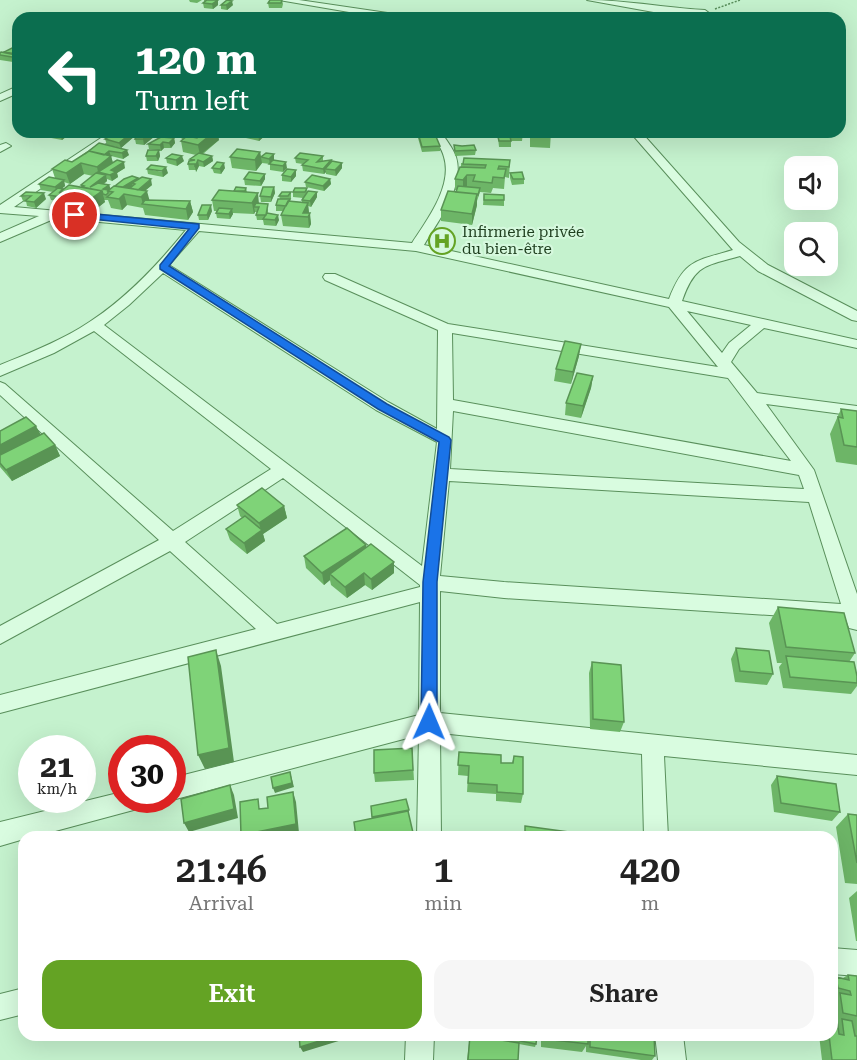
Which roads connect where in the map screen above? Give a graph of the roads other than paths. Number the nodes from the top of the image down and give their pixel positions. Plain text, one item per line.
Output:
1 (283, 0) edge
2 (346, 0) edge
3 (591, 0) edge
4 (322, 6) junction
5 (362, 12) edge
6 (678, 12) edge
7 (108, 138) edge
8 (439, 138) edge
9 (640, 138) edge
10 (1, 209) edge
11 (56, 214) junction
12 (196, 226) junction
13 (0, 238) edge
14 (416, 247) junction
15 (742, 252) junction
16 (163, 267) junction
17 (330, 277) dead end
18 (674, 304) junction
19 (857, 316) edge
20 (764, 322) junction
21 (95, 325) junction
22 (445, 328) junction
23 (857, 344) edge
24 (728, 369) junction
25 (0, 371) edge
26 (0, 387) edge
27 (752, 397) junction
28 (445, 404) junction
29 (857, 411) edge
30 (445, 440) junction
31 (284, 469) junction
32 (806, 470) junction
33 (441, 474) junction
34 (816, 496) junction
35 (172, 542) junction
36 (430, 587) junction
37 (855, 618) edge
38 (21, 626) junction
39 (0, 630) edge
40 (273, 632) junction
41 (0, 636) edge
42 (0, 704) edge
43 (429, 722) junction
44 (653, 745) junction
45 (857, 765) edge
46 (186, 785) edge
47 (108, 806) edge
48 (429, 831) edge
49 (656, 831) edge
50 (0, 834) edge
51 (838, 961) edge
52 (857, 963) edge
53 (18, 1003) edge
54 (0, 1008) edge
55 (420, 1041) edge
56 (670, 1041) edge
57 (419, 1060) edge
58 (672, 1060) edge

1 - 4 street
2 - 4 street
3 - 6 street
4 - 5 street
7 - 10 street
8 - 14 street
9 - 15 street
10 - 11 street
11 - 12 street
11 - 13 street
12 - 14 street
12 - 16 street
14 - 18 street
15 - 18 street
15 - 19 street
16 - 21 street
16 - 30 street
17 - 22 street
18 - 20 street
18 - 24 street
20 - 23 street
20 - 24 street
21 - 25 street
21 - 31 street
22 - 24 street
22 - 28 street
24 - 27 street
26 - 35 street
27 - 29 street
27 - 32 street
28 - 30 street
28 - 32 street
30 - 33 street
31 - 35 street
31 - 36 street
32 - 34 street
33 - 34 street
33 - 36 street
34 - 37 street
35 - 38 street
35 - 40 street
36 - 37 street
36 - 40 street
36 - 43 street
38 - 39 street
38 - 41 street
40 - 42 street
43 - 44 street
43 - 46 street
43 - 48 street
44 - 45 street
44 - 49 street
47 - 50 street
51 - 52 street
53 - 54 street
55 - 57 street
56 - 58 street

